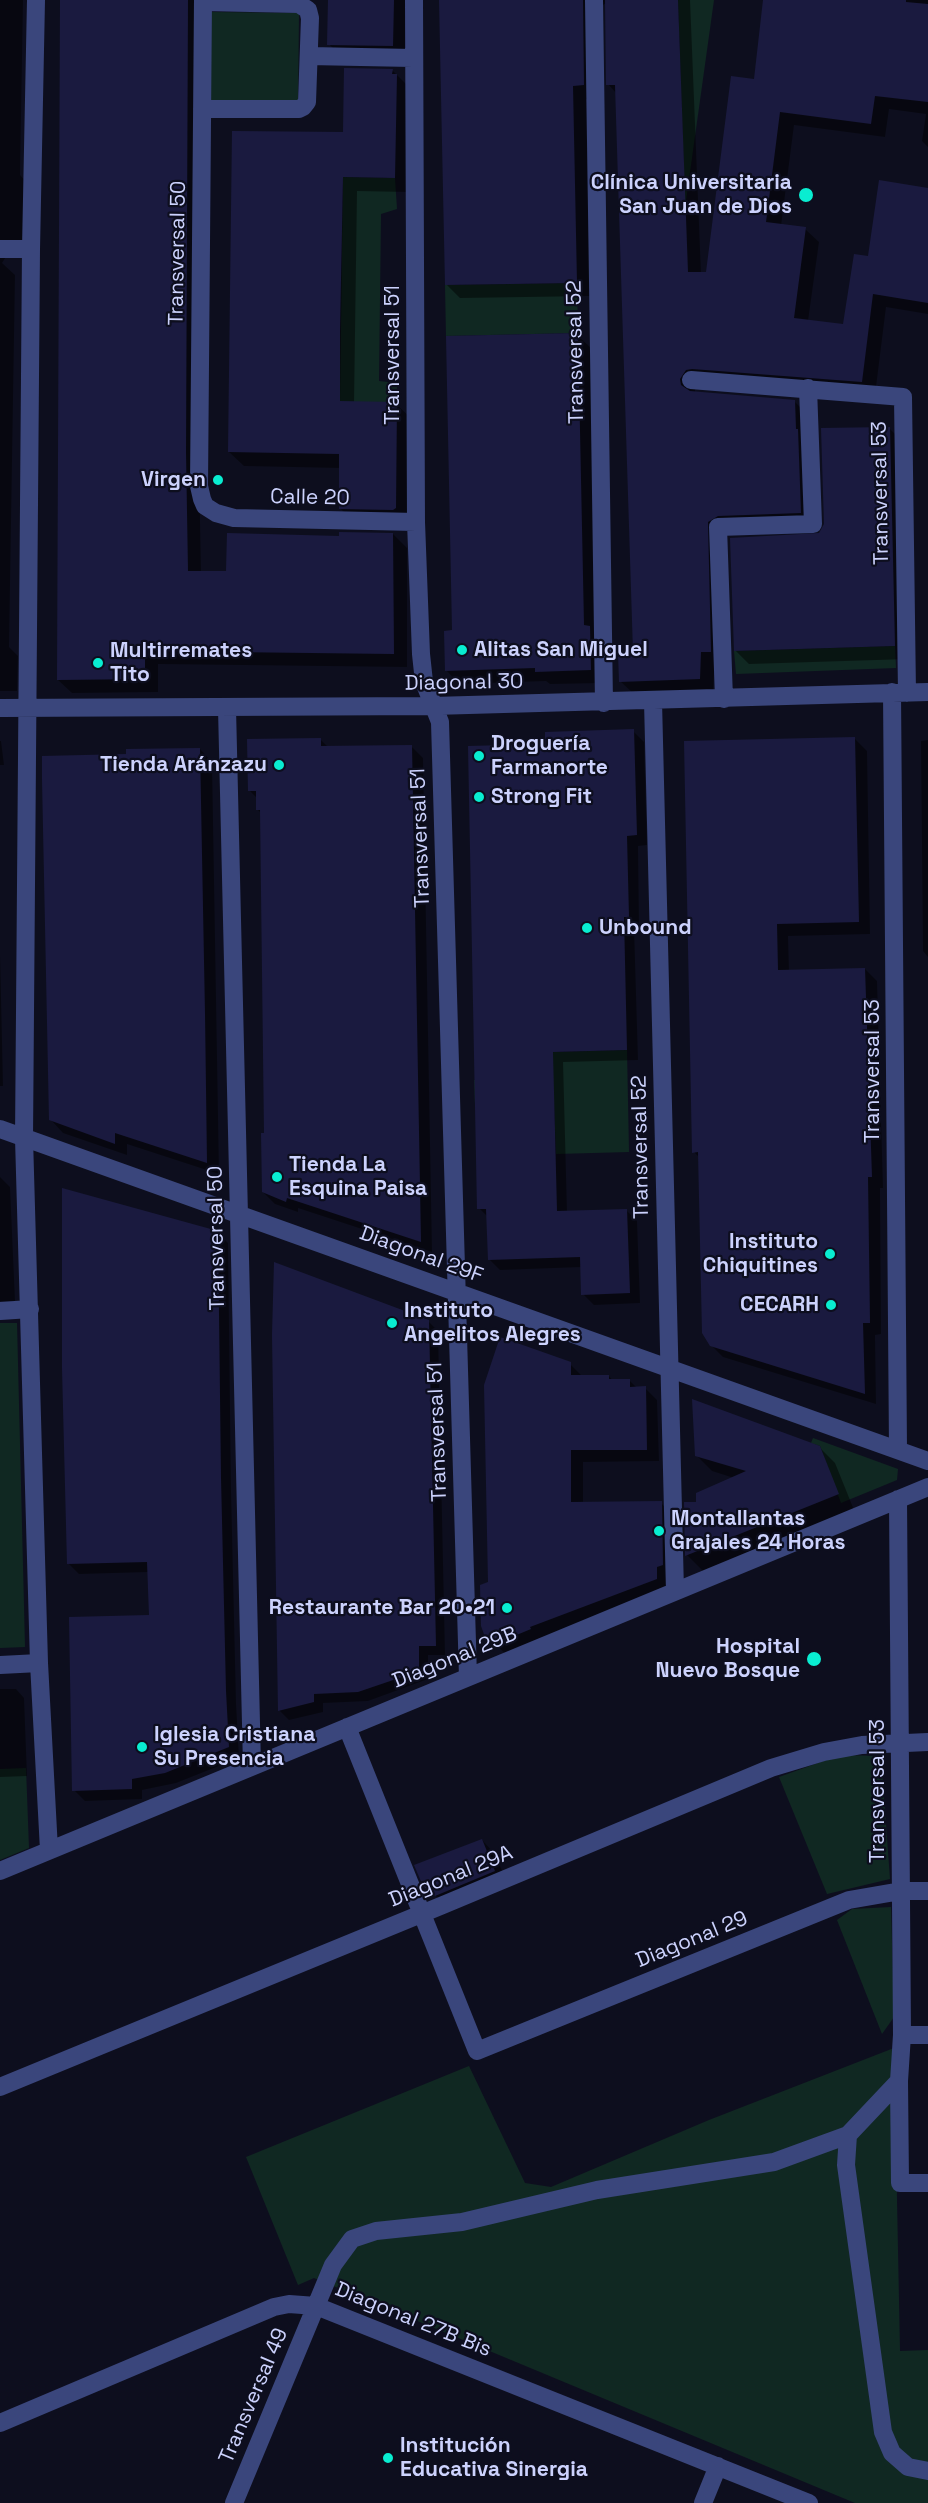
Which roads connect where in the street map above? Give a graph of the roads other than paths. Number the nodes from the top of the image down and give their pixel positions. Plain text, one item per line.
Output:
1 (36, 0) edge
2 (414, 0) edge
3 (594, 0) edge
4 (203, 1) edge
5 (309, 56) junction
6 (413, 58) junction
7 (202, 109) junction
8 (0, 249) edge
9 (31, 249) junction
10 (691, 380) dead end
11 (808, 388) junction
12 (205, 506) joint
13 (416, 522) junction
14 (900, 692) junction
15 (928, 692) edge
16 (724, 699) junction
17 (653, 701) junction
18 (604, 703) junction
19 (433, 706) junction
20 (26, 707) junction
21 (0, 708) edge
22 (227, 708) junction
23 (0, 1129) edge
24 (24, 1138) junction
25 (238, 1214) junction
26 (455, 1291) junction
27 (30, 1310) junction
28 (0, 1311) edge
29 (668, 1367) junction
30 (898, 1449) junction
31 (928, 1461) edge
32 (928, 1487) edge
33 (898, 1499) junction
34 (675, 1592) junction
35 (39, 1663) junction
36 (0, 1665) edge
37 (468, 1677) junction
38 (347, 1727) junction
39 (900, 1742) junction
40 (928, 1742) edge
41 (252, 1766) junction
42 (49, 1850) junction
43 (0, 1870) edge
44 (901, 1891) junction
45 (928, 1891) edge
46 (422, 1912) junction
47 (902, 2035) junction
48 (928, 2035) edge
49 (899, 2081) junction
50 (0, 2086) edge
51 (848, 2136) junction
52 (928, 2183) edge
53 (316, 2306) junction
54 (0, 2423) edge
55 (718, 2466) junction
56 (928, 2471) edge
57 (234, 2503) edge
58 (703, 2503) edge
59 (809, 2503) edge

1 - 9 street
2 - 6 street, Transversal 51
3 - 18 street, Transversal 52
4 - 5 street
4 - 7 street, Transversal 50
5 - 6 street
5 - 7 street
6 - 13 street, Transversal 51
7 - 12 street, Transversal 50
8 - 9 street
9 - 20 street
10 - 11 street, Transversal 53
11 - 14 street, Transversal 53
11 - 16 street
12 - 13 street, Calle 20
13 - 19 street, Transversal 51
14 - 15 street, Diagonal 30
14 - 16 street, Diagonal 30
14 - 30 street, Transversal 53
16 - 17 street, Diagonal 30
17 - 18 street, Diagonal 30
17 - 29 street, Transversal 52
18 - 19 street, Diagonal 30
19 - 22 street, Diagonal 30
19 - 26 street, Transversal 51
20 - 21 street, Diagonal 30
20 - 22 street, Diagonal 30
20 - 24 street
22 - 25 street, Transversal 50
23 - 24 street, Diagonal 29F
24 - 25 street, Diagonal 29F
24 - 27 street
25 - 26 street, Diagonal 29F
25 - 41 street, Transversal 50
26 - 29 street, Diagonal 29F
26 - 37 street, Transversal 51
27 - 28 street
27 - 35 street
29 - 30 street, Diagonal 29F
29 - 34 street, Transversal 52
30 - 31 street, Diagonal 29F
32 - 33 street, Diagonal 29B
33 - 34 street, Diagonal 29B
33 - 39 street, Transversal 53
34 - 37 street, Diagonal 29B
35 - 36 street
35 - 42 street
37 - 38 street, Diagonal 29B
38 - 41 street, Diagonal 29B
38 - 46 street
39 - 40 street, Diagonal 29A
39 - 44 street, Transversal 53
39 - 46 street, Diagonal 29A
41 - 42 street, Diagonal 29B
42 - 43 street, Diagonal 29B
44 - 45 street, Diagonal 29
44 - 46 street, Diagonal 29
44 - 47 street, Transversal 53
46 - 50 street, Diagonal 29A
47 - 48 street
47 - 49 street, Transversal 53
49 - 51 street
49 - 52 street, Transversal 53
51 - 53 street, Transversal 49
51 - 56 street
53 - 54 street, Diagonal 27B Bis
53 - 55 street, Diagonal 27B Bis
53 - 57 street, Transversal 49
55 - 58 street
55 - 59 street, Diagonal 27B Bis

